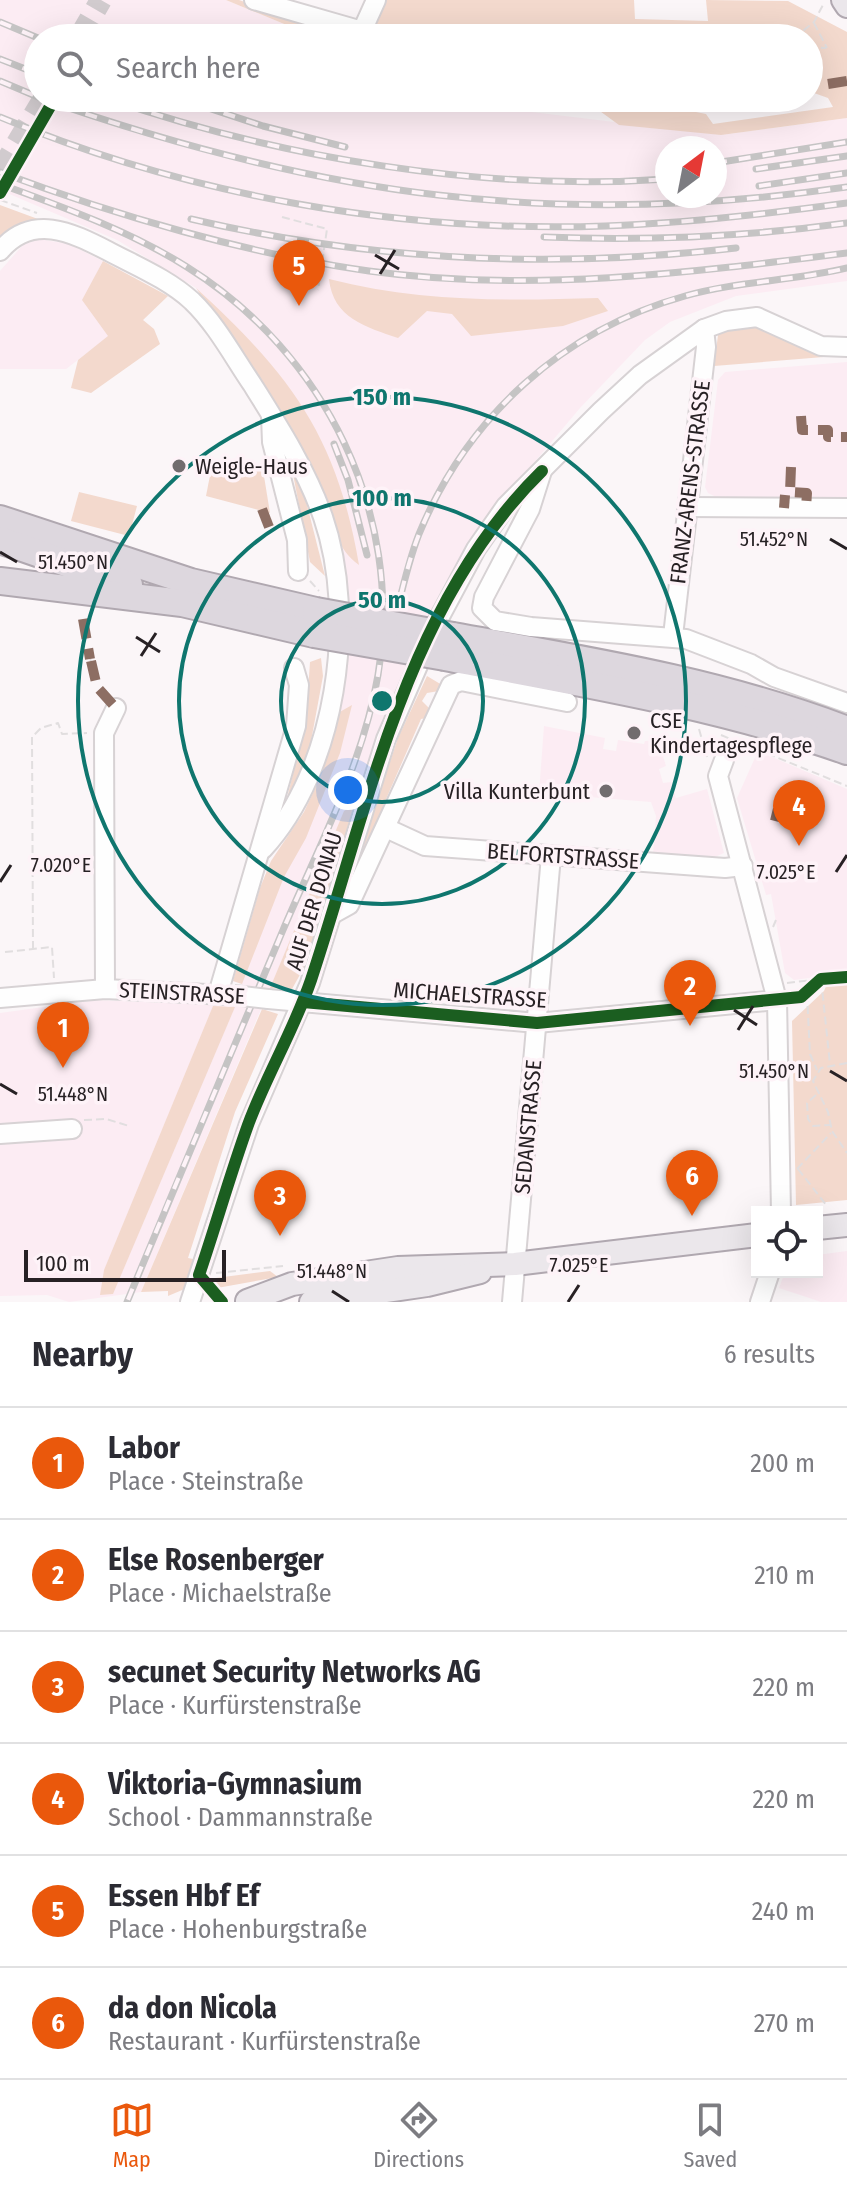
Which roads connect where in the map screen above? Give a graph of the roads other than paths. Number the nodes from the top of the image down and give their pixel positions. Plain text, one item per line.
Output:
1 (254, 0) edge
2 (376, 0) edge
3 (843, 0) edge
4 (847, 6) edge
5 (338, 24) edge
6 (365, 24) edge
7 (0, 251) edge
8 (704, 329) junction
9 (847, 347) edge
10 (271, 413) junction
11 (542, 471) junction
12 (0, 504) edge
13 (687, 507) junction
14 (847, 508) edge
15 (0, 519) edge
16 (0, 540) edge
17 (53, 543) junction
18 (304, 576) road end
19 (0, 581) edge
20 (182, 603) junction
21 (317, 612) junction
22 (673, 636) junction
23 (449, 647) junction
24 (294, 668) dead end
25 (567, 702) dead end
26 (847, 703) edge
27 (116, 708) dead end
28 (756, 723) junction
29 (839, 725) edge
30 (847, 751) edge
31 (721, 768) road end
32 (847, 769) edge
33 (386, 828) junction
34 (263, 849) junction
35 (551, 856) junction
36 (743, 866) junction
37 (331, 915) junction
38 (105, 989) junction
39 (776, 992) junction
40 (226, 995) junction
41 (0, 998) edge
42 (268, 999) joint
43 (303, 1002) junction
44 (537, 1023) junction
45 (72, 1129) road end
46 (0, 1134) edge
47 (782, 1206) edge
48 (847, 1225) edge
49 (823, 1227) edge
50 (751, 1236) edge
51 (515, 1264) junction
52 (768, 1278) edge
53 (190, 1302) edge
54 (247, 1302) edge
55 (311, 1302) edge
56 (320, 1302) edge
57 (512, 1302) edge
58 (760, 1302) edge

1 - 5 street
2 - 6 street
3 - 4 main road
7 - 10 street
8 - 9 street, AUF DER DONAU
8 - 11 street, AUF DER DONAU
8 - 13 street, FRANZ-ARENS-STRASSE
10 - 18 street
10 - 34 street
11 - 22 street, AUF DER DONAU
11 - 37 street, AUF DER DONAU
12 - 17 highway
13 - 14 street
13 - 22 street, FRANZ-ARENS-STRASSE
15 - 17 highway
16 - 17 highway
17 - 20 highway
17 - 21 highway
19 - 20 highway
20 - 21 highway
21 - 23 highway, bridge
22 - 26 street
23 - 28 highway
23 - 29 highway
24 - 34 street
25 - 33 street, AUF DER DONAU
27 - 38 street
28 - 30 highway
28 - 32 highway
31 - 36 street
33 - 35 street, BELFORTSTRASSE
33 - 37 street, AUF DER DONAU
34 - 40 street
35 - 36 street, BELFORTSTRASSE
35 - 44 street, SEDANSTRASSE
36 - 39 street
37 - 43 street, AUF DER DONAU
38 - 40 street, STEINSTRASSE
38 - 41 street, STEINSTRASSE
39 - 44 street, MICHAELSTRASSE
39 - 47 street
40 - 42 street, STEINSTRASSE, bridge
42 - 43 street, MICHAELSTRASSE
43 - 44 street, MICHAELSTRASSE
43 - 53 street, AUF DER DONAU
44 - 51 street, SEDANSTRASSE
45 - 46 street
48 - 49 main road
50 - 51 main road
51 - 54 main road
51 - 56 main road
51 - 57 street, SEDANSTRASSE
52 - 58 street
55 - 56 main road

